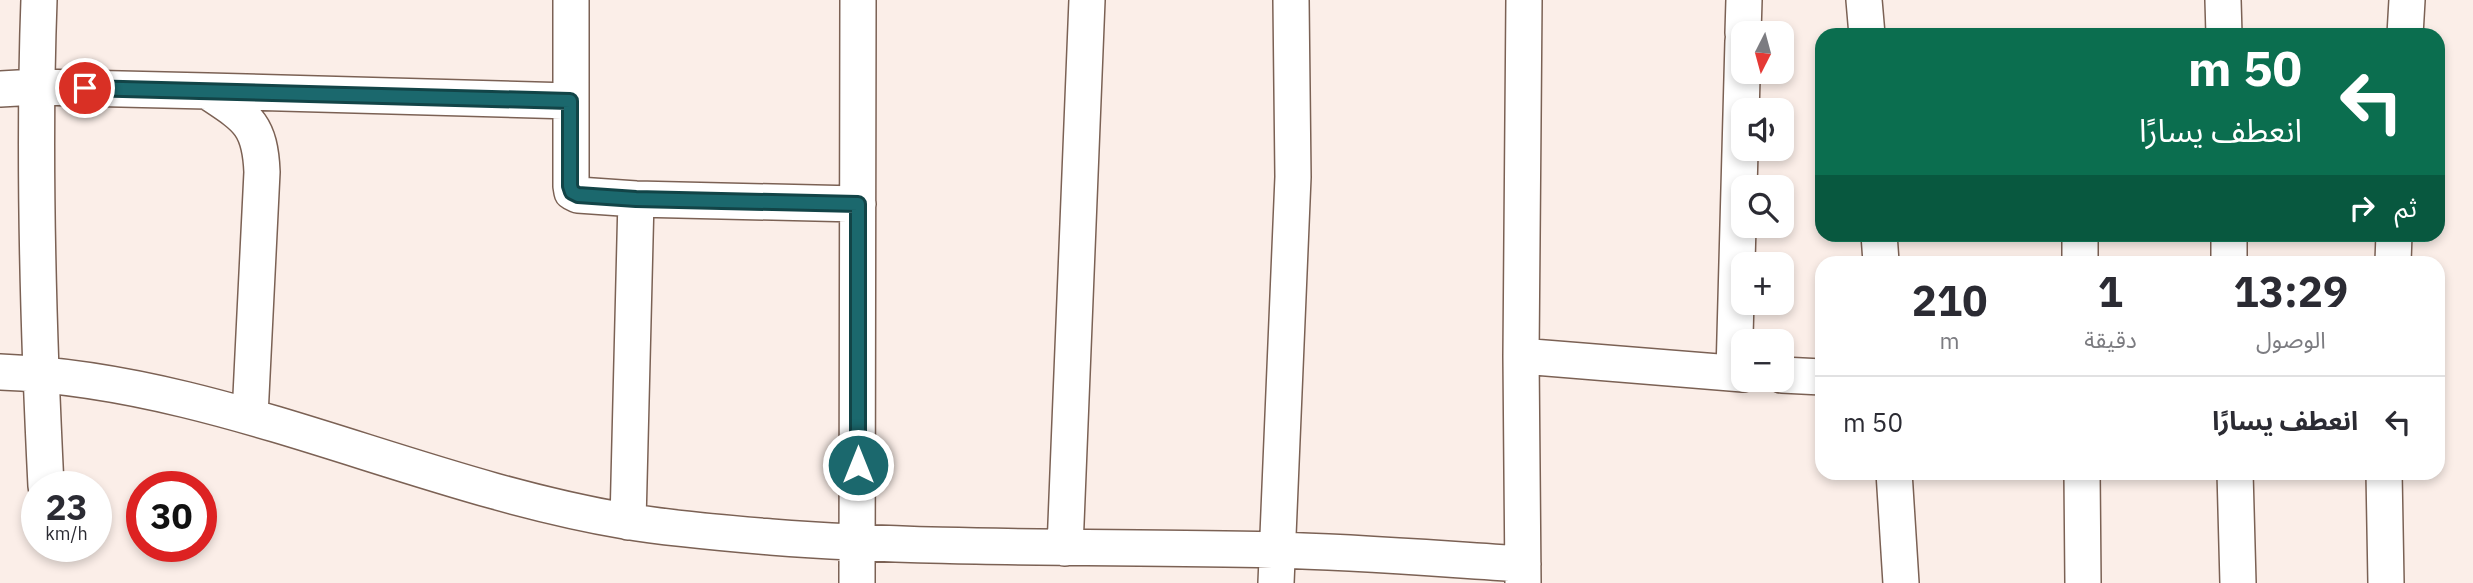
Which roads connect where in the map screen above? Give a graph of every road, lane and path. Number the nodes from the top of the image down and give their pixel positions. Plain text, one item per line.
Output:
1 (39, 0) edge
2 (571, 0) edge
3 (858, 0) edge
4 (1087, 0) edge
5 (1291, 0) edge
6 (1524, 0) edge
7 (1744, 0) edge
8 (1864, 0) edge
9 (2223, 0) edge
10 (2407, 0) edge
11 (1743, 21) edge
12 (1866, 28) edge
13 (2224, 28) edge
14 (2405, 28) edge
15 (1742, 84) edge
16 (36, 87) junction
17 (0, 89) edge
18 (207, 91) junction
19 (570, 101) junction
20 (636, 199) junction
21 (858, 204) junction
22 (1740, 329) edge
23 (1521, 356) junction
24 (0, 372) edge
25 (40, 373) junction
26 (1731, 373) edge
27 (1794, 376) edge
28 (1815, 377) edge
29 (250, 416) junction
30 (45, 471) edge
31 (1895, 480) edge
32 (2082, 480) edge
33 (2235, 480) edge
34 (2384, 480) edge
35 (628, 522) junction
36 (858, 544) junction
37 (1065, 548) junction
38 (1277, 566) edge
39 (1523, 573) edge
40 (857, 583) edge
41 (1901, 583) edge
42 (2083, 583) edge
43 (2238, 583) edge
44 (2386, 583) edge

1 - 16 street
2 - 19 street
3 - 21 street
4 - 37 street
5 - 38 street
6 - 23 street
7 - 11 street
8 - 12 street
9 - 13 street
10 - 14 street
15 - 22 street
16 - 17 street
16 - 18 street
16 - 25 street
18 - 19 street
18 - 29 street
19 - 20 street
20 - 21 street
20 - 35 street
21 - 36 street
23 - 26 street
23 - 39 street
24 - 25 street
25 - 29 street
25 - 30 street
27 - 28 street
29 - 35 street
31 - 41 street
32 - 42 street
33 - 43 street
34 - 44 street
35 - 36 street
36 - 37 street
36 - 40 street
37 - 38 street
38 - 39 street

